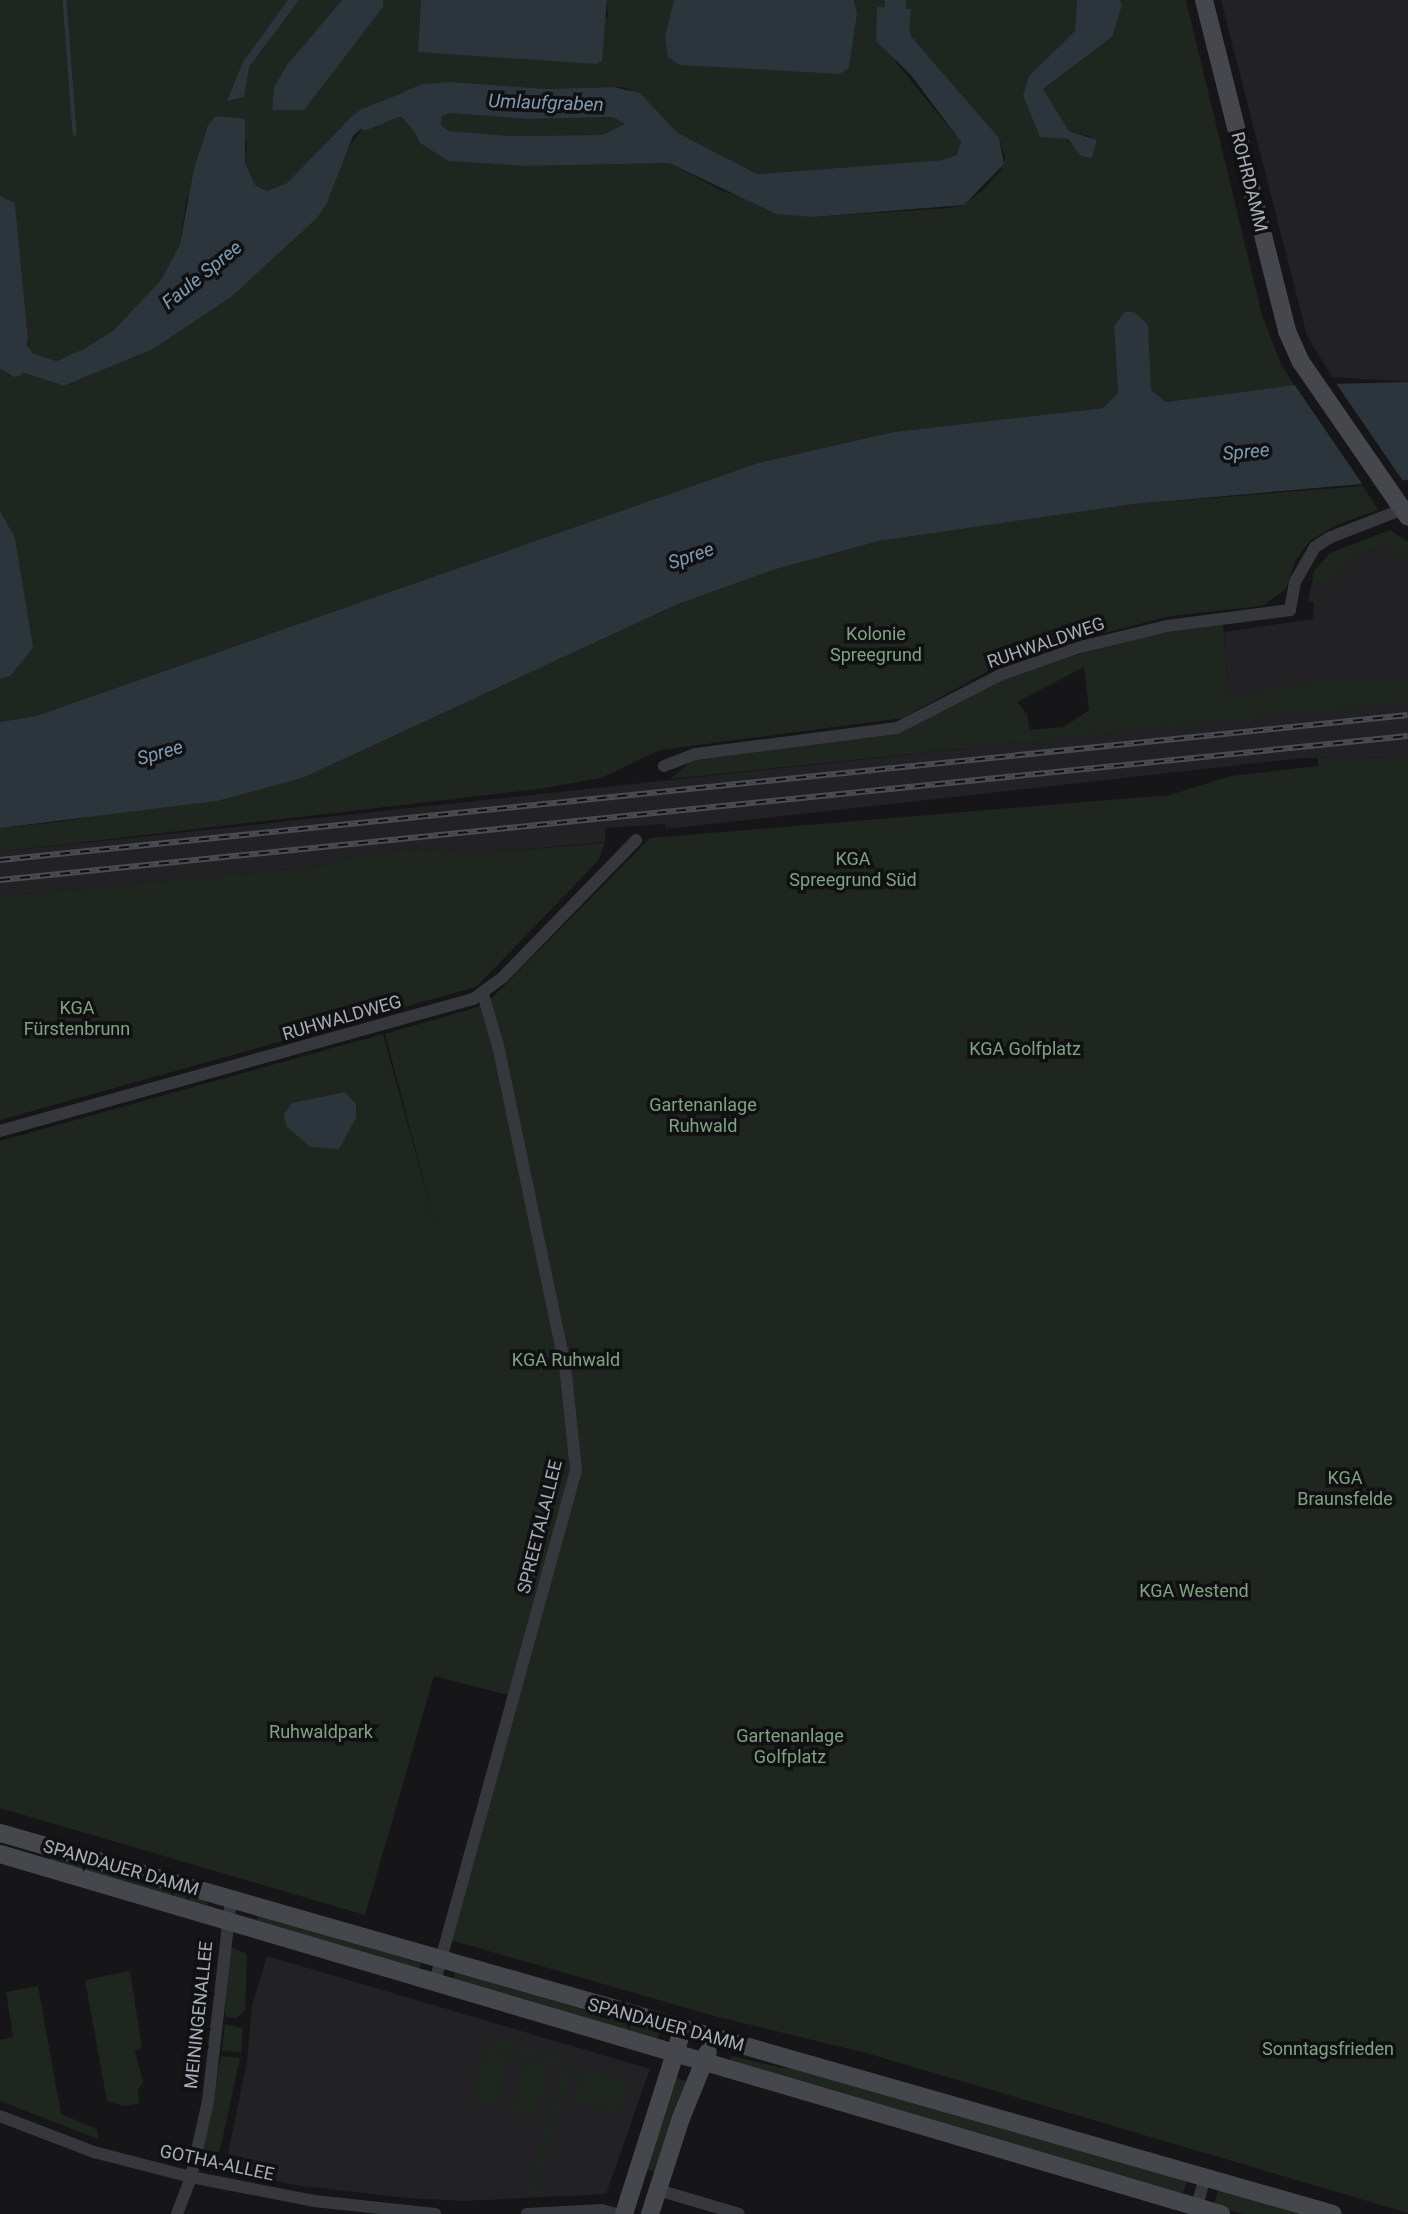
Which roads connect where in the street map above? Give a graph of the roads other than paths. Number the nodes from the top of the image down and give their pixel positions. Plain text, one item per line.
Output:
1 (1204, 0) edge
2 (1401, 510) edge
3 (664, 766) dead end
4 (636, 839) dead end
5 (483, 994) junction
6 (0, 1131) edge
7 (0, 1833) edge
8 (0, 1854) edge
9 (231, 1900) junction
10 (226, 1920) junction
11 (441, 1961) junction
12 (435, 1981) junction
13 (681, 2031) junction
14 (712, 2039) junction
15 (676, 2052) junction
16 (705, 2061) junction
17 (0, 2116) edge
18 (1205, 2176) junction
19 (191, 2178) junction
20 (635, 2183) junction
21 (658, 2190) junction
22 (1196, 2210) edge
23 (379, 2211) edge
24 (177, 2214) edge
25 (435, 2214) edge
26 (527, 2214) edge
27 (615, 2214) edge
28 (624, 2214) edge
29 (650, 2214) edge
30 (739, 2214) edge
31 (1221, 2214) edge
32 (1334, 2214) edge

1 - 2 main road, ROHRDAMM
2 - 3 street, RUHWALDWEG
4 - 5 street, RUHWALDWEG
5 - 6 street, RUHWALDWEG
5 - 11 street, SPREETALALLEE
7 - 9 main road, SPANDAUER DAMM
8 - 10 main road, SPANDAUER DAMM
9 - 10 street, MEININGENALLEE
9 - 11 main road, SPANDAUER DAMM
10 - 12 main road, SPANDAUER DAMM
10 - 19 street, MEININGENALLEE
11 - 12 street, SPREETALALLEE
11 - 13 main road, SPANDAUER DAMM
12 - 15 main road, SPANDAUER DAMM
13 - 14 main road, SPANDAUER DAMM
13 - 15 main road
14 - 16 main road
14 - 18 main road, SPANDAUER DAMM
15 - 16 main road, SPANDAUER DAMM
15 - 20 main road
16 - 21 main road
16 - 22 main road, SPANDAUER DAMM
17 - 19 street, GOTHA-ALLEE
18 - 22 street
18 - 32 main road, SPANDAUER DAMM
19 - 23 street, GOTHA-ALLEE
19 - 24 street, MEININGENALLEE
20 - 21 main road
20 - 28 main road
21 - 29 main road
21 - 30 street
22 - 31 main road, SPANDAUER DAMM
23 - 25 street, GOTHA-ALLEE
26 - 27 street

